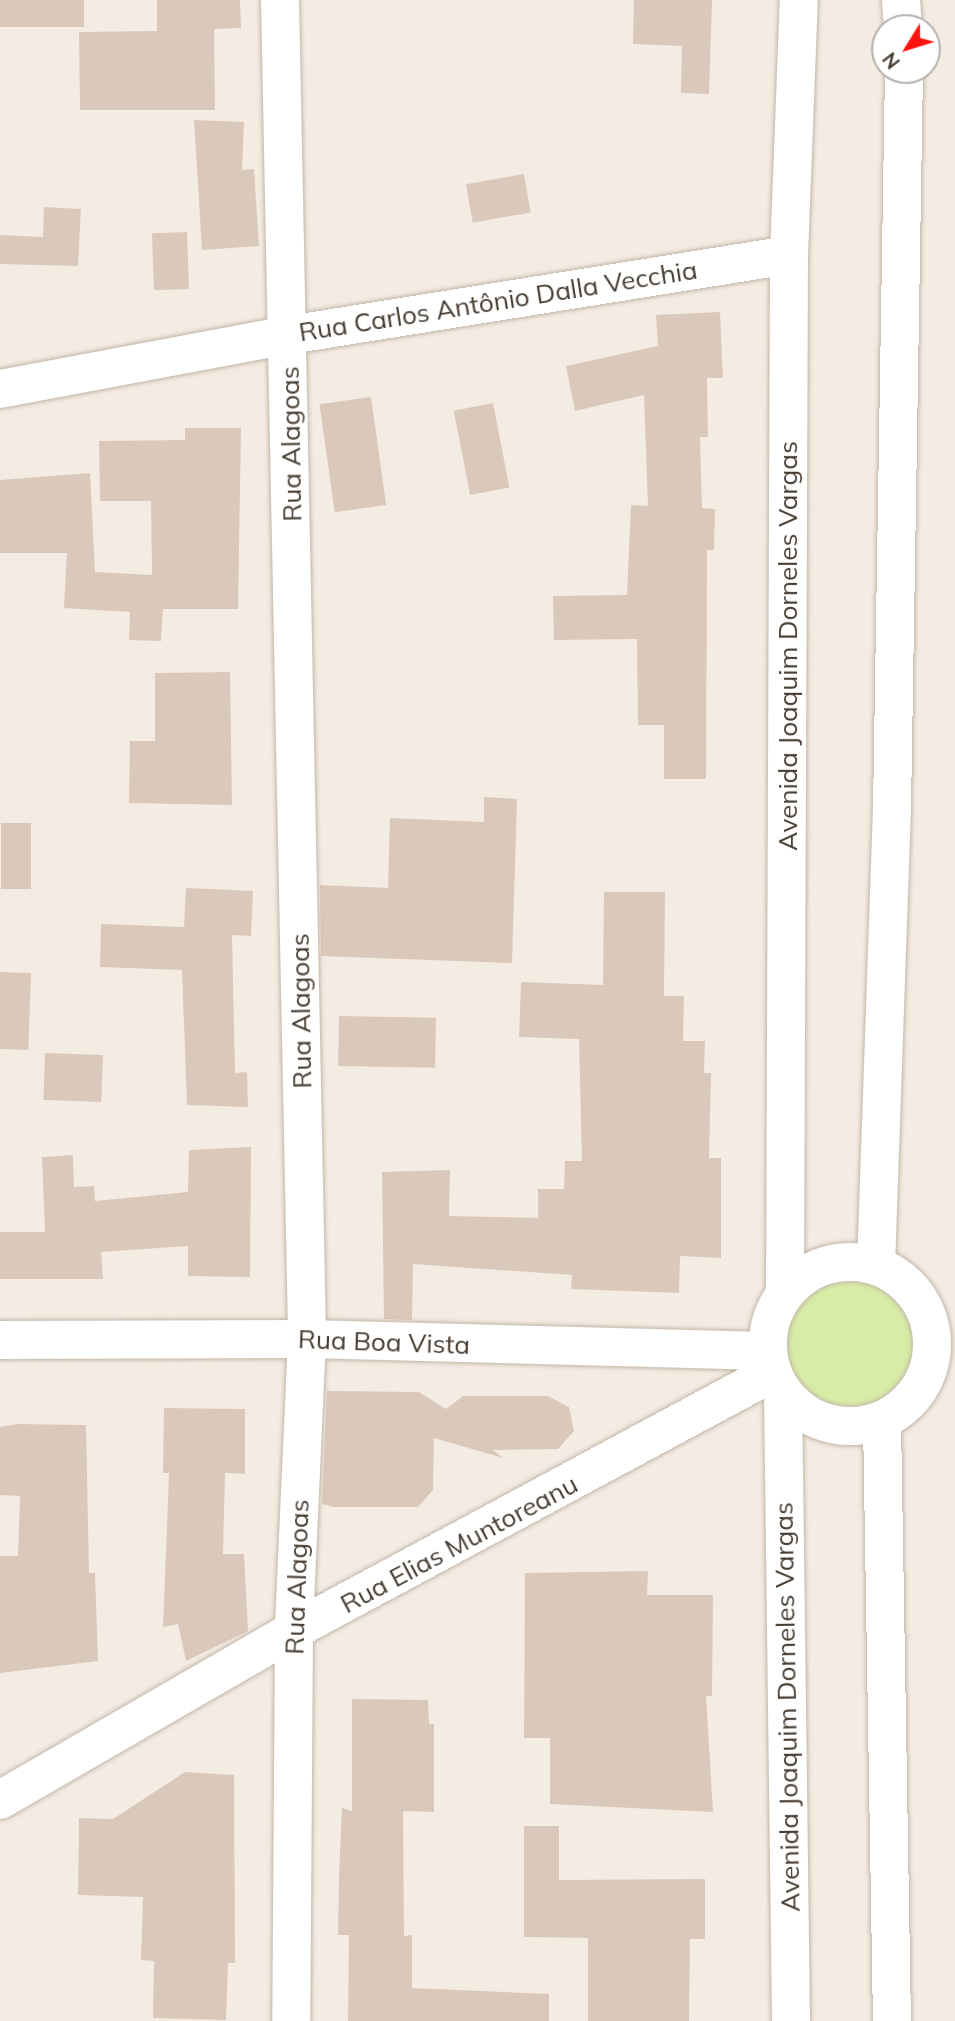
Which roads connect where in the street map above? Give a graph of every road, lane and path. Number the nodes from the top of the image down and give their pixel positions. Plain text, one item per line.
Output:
1 (280, 0) edge
2 (799, 0) edge
3 (904, 84) edge
4 (789, 255) junction
5 (289, 334) junction
6 (0, 389) edge
7 (876, 1266) junction
8 (785, 1293) junction
9 (307, 1339) junction
10 (0, 1340) edge
11 (943, 1355) edge
12 (774, 1372) junction
13 (882, 1420) junction
14 (294, 1630) junction
15 (0, 1800) edge
16 (291, 2021) edge
17 (791, 2021) edge
18 (892, 2021) edge

1 - 5 street, Rua Alagoas
2 - 4 street, Avenida Joaquim Dorneles Vargas
3 - 7 street
4 - 5 street, Rua Carlos Antônio Dalla Vecchia
4 - 8 street, Avenida Joaquim Dorneles Vargas
5 - 6 street, Rua Carlos Antônio Dalla Vecchia
5 - 9 street, Rua Alagoas
7 - 8 street
7 - 11 street
8 - 12 street
9 - 10 street, Rua Boa Vista
9 - 12 street, Rua Boa Vista
9 - 14 street, Rua Alagoas
11 - 13 street
12 - 13 street
12 - 14 street, Rua Elias Muntoreanu
12 - 17 street, Avenida Joaquim Dorneles Vargas
13 - 18 street
14 - 15 street, Rua Elias Muntoreanu
14 - 16 street, Rua Alagoas

